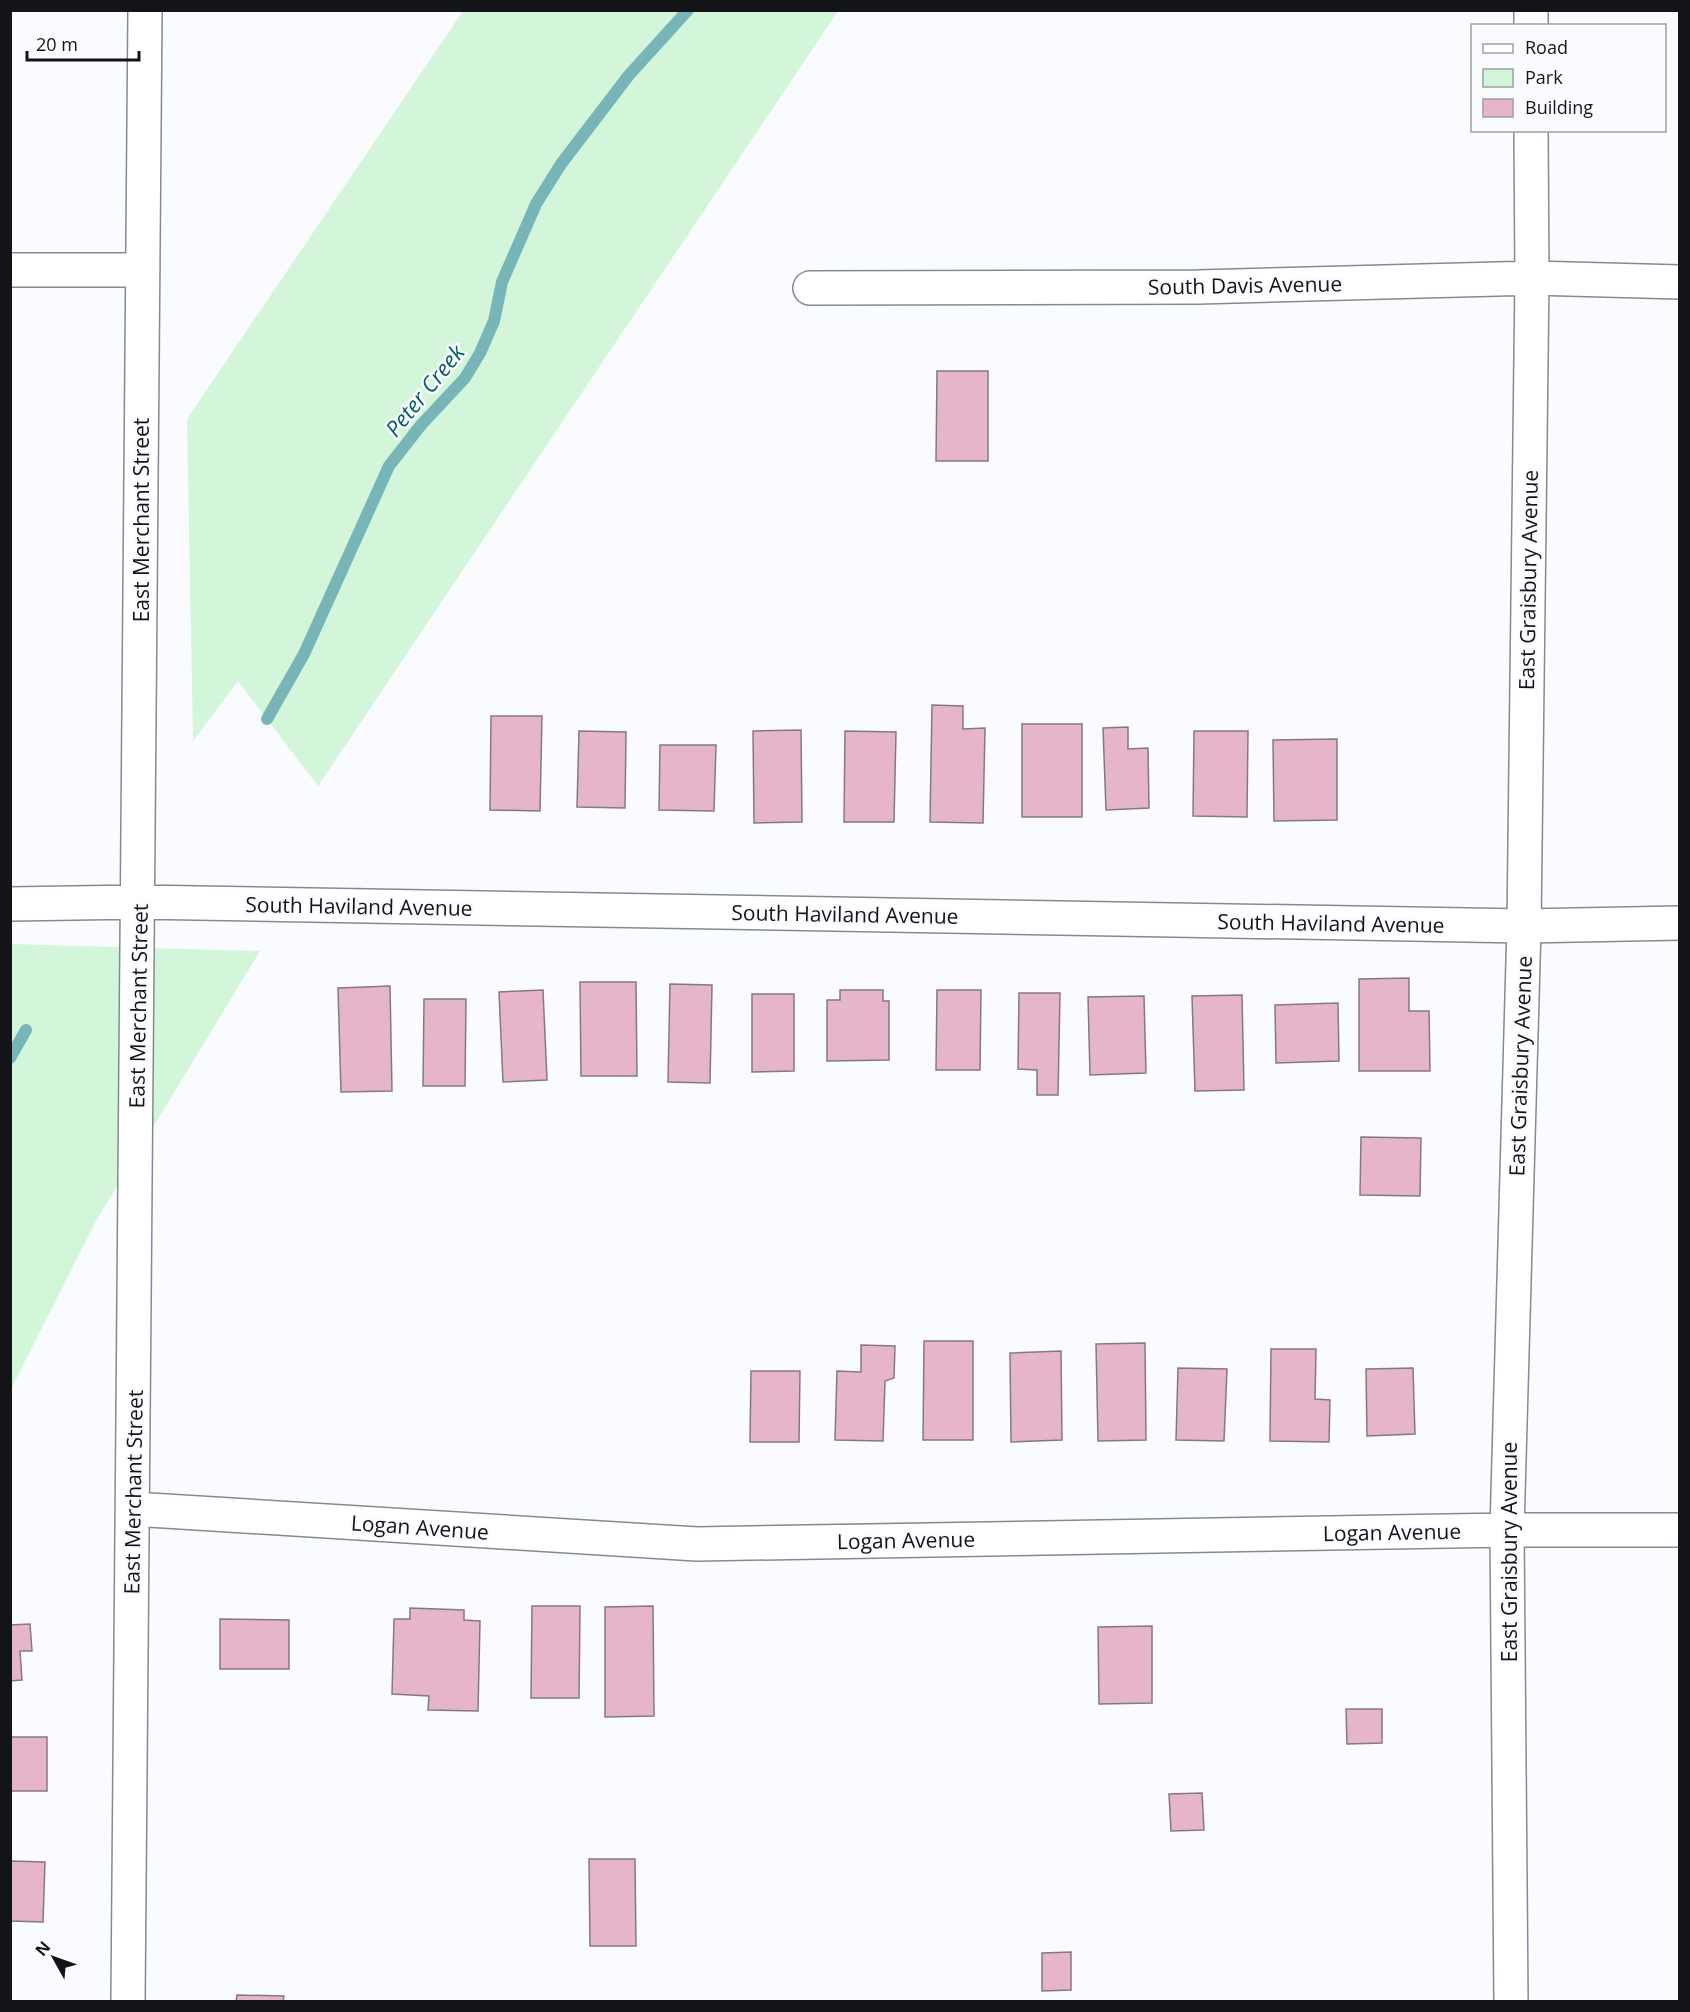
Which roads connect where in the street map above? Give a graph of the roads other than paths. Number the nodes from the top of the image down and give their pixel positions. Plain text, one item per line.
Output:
1 (145, 10) edge
2 (1532, 132) edge
3 (10, 270) edge
4 (143, 270) junction
5 (1532, 278) junction
6 (1680, 282) edge
7 (810, 288) dead end
8 (138, 902) junction
9 (10, 904) edge
10 (1680, 923) edge
11 (1524, 926) junction
12 (133, 1509) junction
13 (1507, 1530) junction
14 (1680, 1530) edge
15 (128, 2001) edge
16 (1511, 2001) edge

1 - 4 street, East Merchant Street
2 - 5 street, East Graisbury Avenue
3 - 4 street
4 - 8 street, East Merchant Street
5 - 6 street, South Davis Avenue
5 - 7 street, South Davis Avenue
5 - 11 street, East Graisbury Avenue
8 - 9 street, South Haviland Avenue
8 - 11 street, South Haviland Avenue
8 - 12 street, East Merchant Street
10 - 11 street, South Haviland Avenue
11 - 13 street, East Graisbury Avenue
12 - 13 street, Logan Avenue
12 - 15 street, East Merchant Street
13 - 14 street, Logan Avenue
13 - 16 street, East Graisbury Avenue

